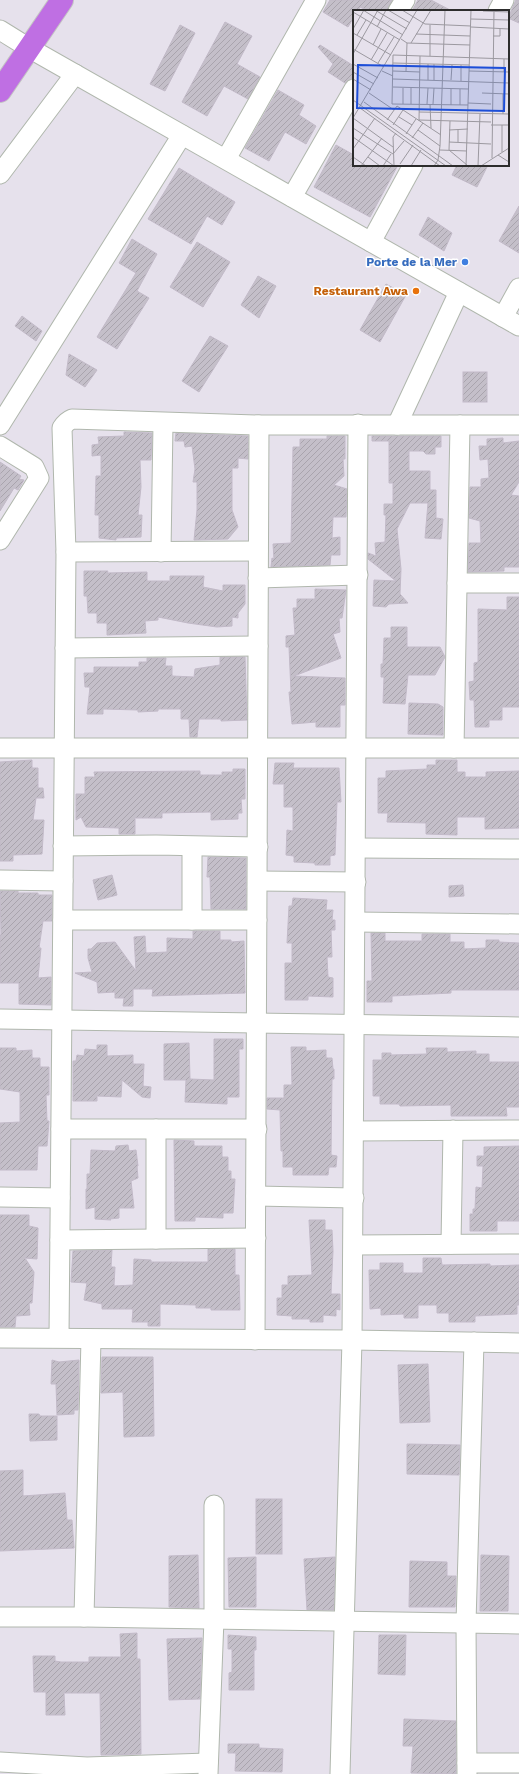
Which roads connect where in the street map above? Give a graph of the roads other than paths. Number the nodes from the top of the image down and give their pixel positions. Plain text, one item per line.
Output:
1 (62, 0) edge
2 (316, 0) edge
3 (405, 0) edge
4 (504, 0) edge
5 (399, 10) edge
6 (499, 10) edge
7 (0, 30) edge
8 (29, 48) junction
9 (75, 74) junction
10 (0, 91) edge
11 (353, 91) edge
12 (182, 135) junction
13 (226, 160) junction
14 (412, 166) edge
15 (0, 174) edge
16 (292, 197) junction
17 (371, 242) junction
18 (519, 288) edge
19 (459, 292) junction
20 (511, 321) edge
21 (163, 423) junction
22 (358, 424) junction
23 (0, 425) edge
24 (259, 425) junction
25 (397, 425) junction
26 (460, 425) junction
27 (519, 425) edge
28 (0, 446) edge
29 (0, 540) edge
30 (66, 552) junction
31 (161, 552) junction
32 (258, 552) junction
33 (358, 575) junction
34 (258, 578) junction
35 (457, 582) junction
36 (519, 583) edge
37 (258, 646) junction
38 (65, 648) junction
39 (0, 748) edge
40 (64, 748) junction
41 (258, 748) junction
42 (356, 748) junction
43 (454, 748) junction
44 (519, 748) edge
45 (63, 846) junction
46 (192, 846) junction
47 (258, 847) junction
48 (356, 848) junction
49 (519, 849) edge
50 (0, 880) edge
51 (63, 881) junction
52 (258, 881) junction
53 (356, 882) junction
54 (63, 920) junction
55 (192, 920) junction
56 (257, 920) junction
57 (356, 922) junction
58 (519, 924) edge
59 (0, 1019) edge
60 (62, 1020) junction
61 (257, 1023) junction
62 (355, 1024) junction
63 (519, 1026) edge
64 (61, 1129) junction
65 (156, 1129) junction
66 (257, 1129) junction
67 (453, 1130) junction
68 (519, 1130) edge
69 (354, 1131) junction
70 (256, 1196) junction
71 (0, 1197) edge
72 (60, 1198) junction
73 (354, 1198) junction
74 (256, 1238) junction
75 (156, 1239) junction
76 (60, 1240) junction
77 (451, 1244) junction
78 (519, 1244) edge
79 (354, 1245) junction
80 (59, 1337) junction
81 (0, 1338) edge
82 (92, 1339) junction
83 (255, 1340) junction
84 (352, 1340) junction
85 (474, 1342) junction
86 (519, 1343) edge
87 (214, 1506) dead end
88 (0, 1617) edge
89 (84, 1617) junction
90 (214, 1619) junction
91 (345, 1621) junction
92 (466, 1623) junction
93 (519, 1624) edge
94 (0, 1762) edge
95 (519, 1763) edge
96 (208, 1768) edge
97 (467, 1768) edge
98 (87, 1770) edge
99 (340, 1774) edge

1 - 8 main road
2 - 13 street
3 - 5 street
4 - 6 street
7 - 8 street
8 - 9 street
8 - 10 main road
9 - 12 street
9 - 15 street
11 - 16 street
12 - 13 street
12 - 23 street
13 - 16 street
14 - 17 street
16 - 17 street
17 - 19 street
18 - 20 street
19 - 20 street
19 - 25 street
21 - 24 street
21 - 30 street
21 - 31 street
22 - 24 street
22 - 25 street
22 - 33 street
24 - 32 street
25 - 26 street
26 - 27 street
26 - 35 street
28 - 29 street
30 - 31 street
30 - 38 street
31 - 32 street
32 - 34 street
33 - 34 street
33 - 42 street
34 - 37 street
35 - 36 street
35 - 43 street
37 - 38 street
37 - 41 street
38 - 40 street
39 - 40 street
40 - 41 street
40 - 45 street
41 - 42 street
41 - 47 street
42 - 43 street
42 - 48 street
43 - 44 street
45 - 46 street
45 - 51 street
46 - 47 street
46 - 55 street
47 - 52 street
48 - 49 street
48 - 53 street
50 - 51 street
51 - 54 street
52 - 53 street
52 - 56 street
53 - 57 street
54 - 55 street
54 - 60 street
55 - 56 street
56 - 61 street
57 - 58 street
57 - 62 street
59 - 60 street
60 - 61 street
60 - 64 street
61 - 62 street
61 - 66 street
62 - 63 street
62 - 69 street
64 - 65 street
64 - 72 street
65 - 66 street
65 - 75 street
66 - 70 street
67 - 68 street
67 - 69 street
67 - 77 street
69 - 73 street
70 - 73 street
70 - 74 street
71 - 72 street
72 - 76 street
73 - 79 street
74 - 75 street
74 - 83 street
75 - 76 street
76 - 80 street
77 - 78 street
77 - 79 street
79 - 84 street
80 - 81 street
80 - 82 street
82 - 83 street
82 - 89 street
83 - 84 street
84 - 85 street
84 - 91 street
85 - 86 street
85 - 92 street
87 - 90 street
88 - 89 street
89 - 90 street
90 - 91 street
90 - 96 street
91 - 92 street
91 - 99 street
92 - 93 street
92 - 97 street
94 - 98 street
95 - 97 street
96 - 98 street

